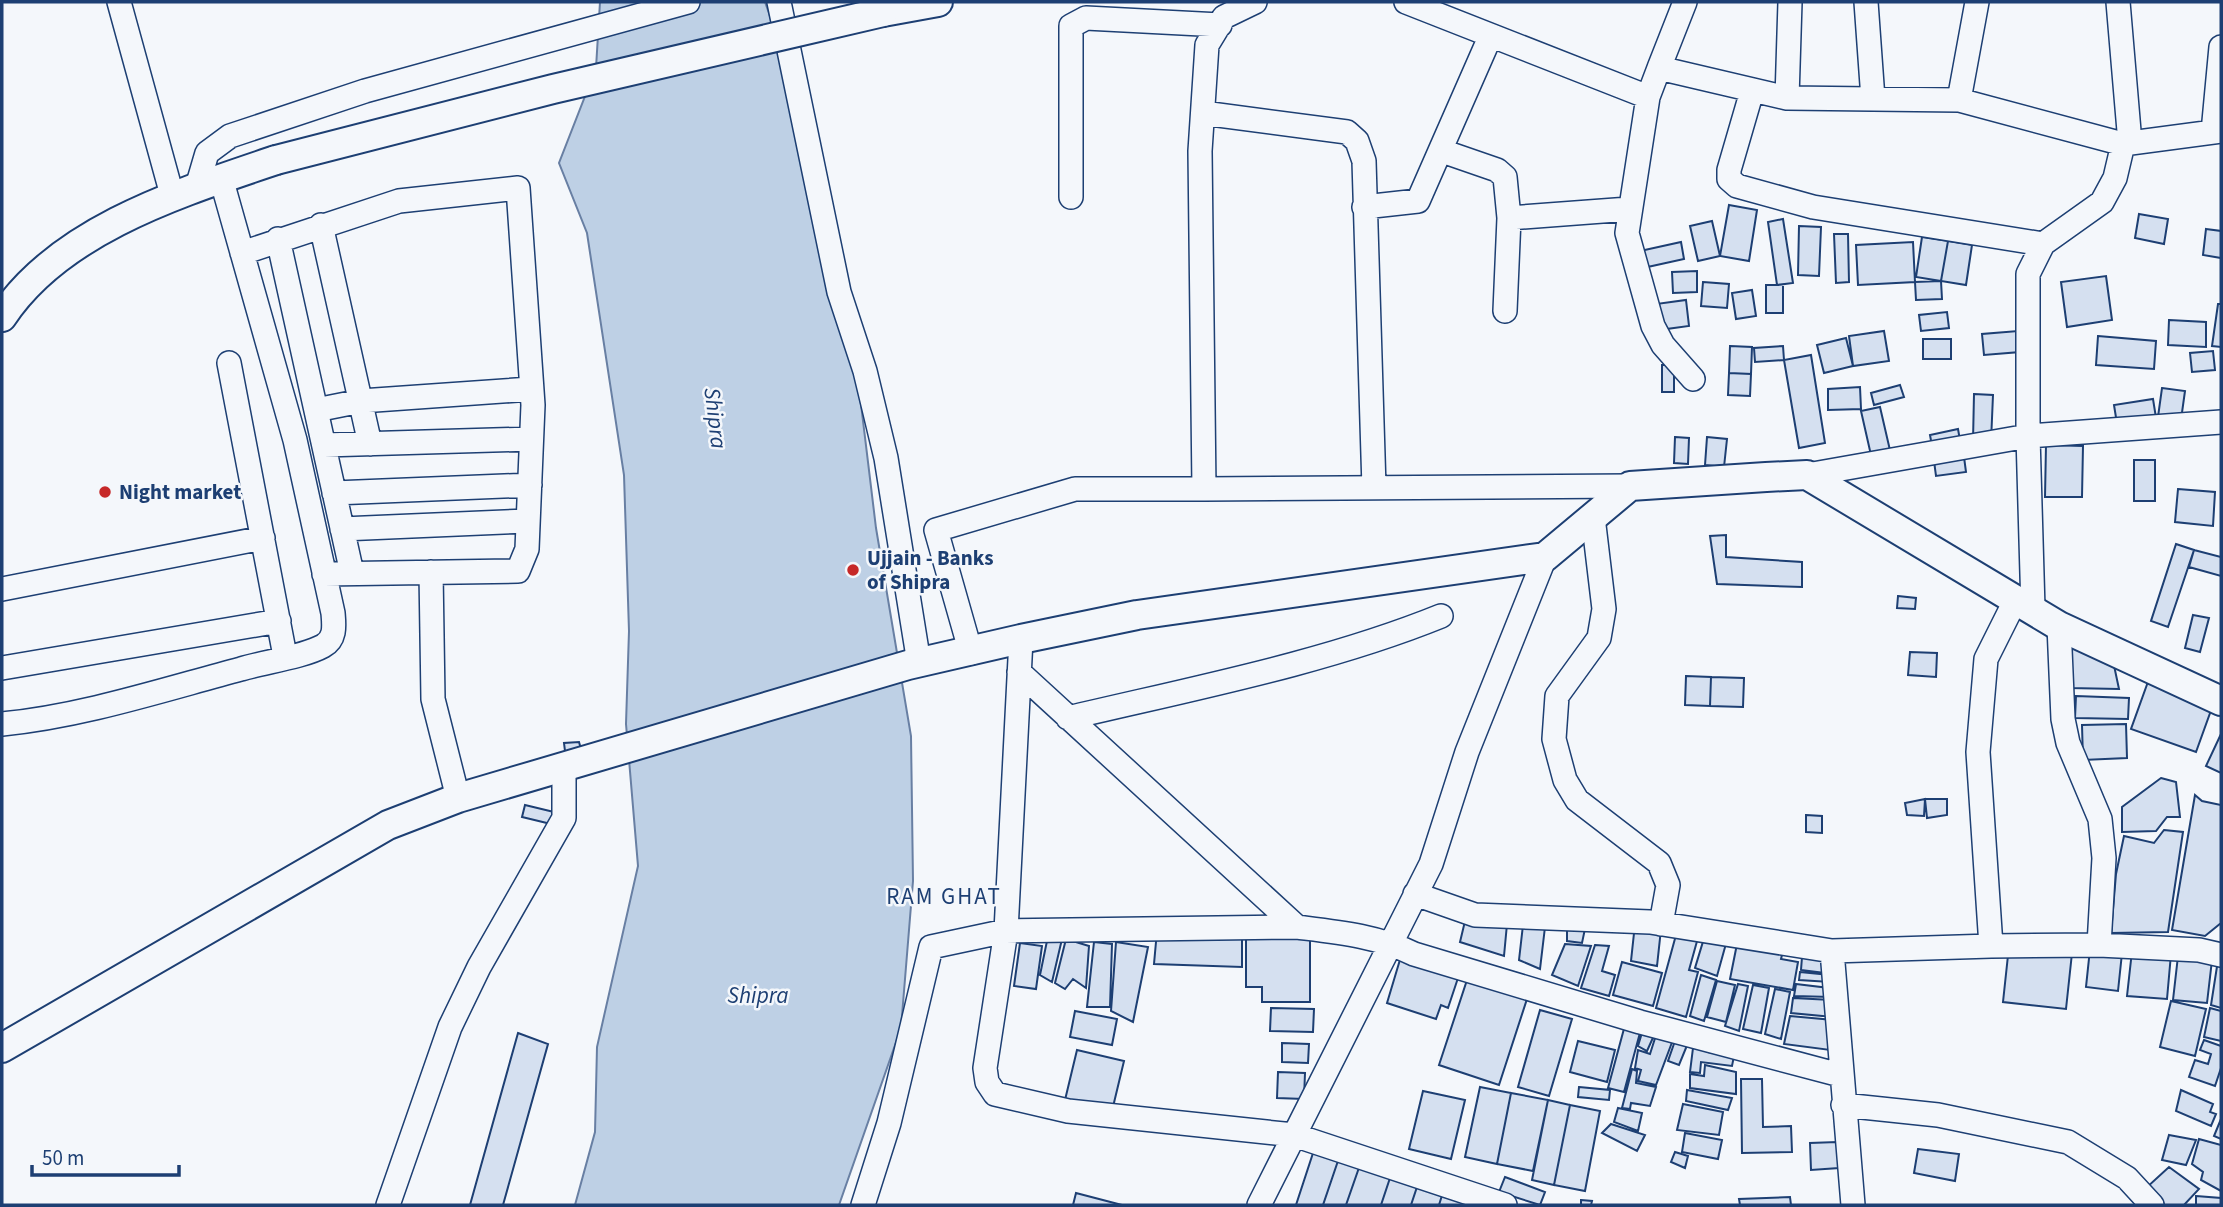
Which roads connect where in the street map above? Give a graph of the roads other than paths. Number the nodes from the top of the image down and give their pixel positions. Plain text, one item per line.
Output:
1 (119, 2) edge
2 (688, 2) edge
3 (779, 2) edge
4 (938, 2) edge
5 (1255, 2) edge
6 (1406, 2) edge
7 (1685, 2) edge
8 (1790, 2) edge
9 (1866, 2) edge
10 (1977, 2) edge
11 (2118, 2) edge
12 (1220, 25) junction
13 (1490, 37) junction
14 (2221, 47) edge
15 (1659, 68) junction
16 (1752, 91) junction
17 (1648, 97) junction
18 (1787, 98) junction
19 (1873, 99) junction
20 (1959, 100) junction
21 (1203, 113) junction
22 (2217, 132) edge
23 (2126, 144) junction
24 (1442, 151) junction
25 (196, 187) junction
26 (1071, 197) dead end
27 (1364, 207) junction
28 (1629, 209) junction
29 (1509, 218) junction
30 (321, 225) junction
31 (278, 239) junction
32 (2043, 244) junction
33 (242, 253) junction
34 (1505, 311) dead end
35 (2, 317) edge
36 (229, 363) dead end
37 (1693, 379) dead end
38 (531, 388) junction
39 (361, 401) junction
40 (316, 410) junction
41 (2221, 422) edge
42 (2028, 436) junction
43 (531, 439) junction
44 (370, 444) junction
45 (324, 445) junction
46 (1807, 475) junction
47 (530, 485) junction
48 (1630, 486) junction
49 (1374, 488) junction
50 (1204, 489) junction
51 (334, 493) junction
52 (1593, 517) junction
53 (528, 521) junction
54 (342, 529) junction
55 (263, 538) junction
56 (1545, 557) junction
57 (431, 572) junction
58 (352, 573) junction
59 (324, 574) junction
60 (2, 589) edge
61 (2024, 604) junction
62 (1441, 615) dead end
63 (279, 621) junction
64 (2059, 626) junction
65 (1021, 639) junction
66 (971, 653) junction
67 (285, 656) junction
68 (913, 664) junction
69 (2, 668) edge
70 (1019, 672) junction
71 (2221, 701) edge
72 (1068, 718) junction
73 (2, 724) edge
74 (575, 764) junction
75 (458, 798) junction
76 (1415, 894) junction
77 (1661, 924) junction
78 (1297, 927) junction
79 (1006, 931) junction
80 (1391, 943) junction
81 (1992, 946) junction
82 (2099, 946) junction
83 (1832, 951) junction
84 (2221, 954) edge
85 (2, 1048) edge
86 (1840, 1075) junction
87 (1843, 1105) junction
88 (1294, 1135) junction
89 (1478, 1201) edge
90 (388, 1205) edge
91 (863, 1205) edge
92 (1258, 1205) edge
93 (1505, 1205) edge
94 (1853, 1205) edge
95 (2152, 1205) edge

1 - 25 street
2 - 25 street
3 - 68 street
4 - 25 main road, bridge
5 - 12 street
6 - 13 street
7 - 15 street
8 - 18 street
9 - 19 street
10 - 20 street
11 - 23 street
12 - 21 street
12 - 26 street
13 - 17 street
13 - 24 street
14 - 22 street
15 - 16 street
15 - 17 street
16 - 18 street
16 - 32 street
17 - 28 street
18 - 19 street
19 - 20 street
20 - 23 street
21 - 27 street
21 - 50 street
22 - 23 street
23 - 32 street
24 - 27 street
24 - 29 street
25 - 33 street
25 - 35 main road
27 - 49 street
28 - 29 street
28 - 37 street
29 - 34 street
30 - 31 street
30 - 38 street
30 - 39 street
31 - 33 street
31 - 40 street
32 - 42 street
33 - 59 street
36 - 55 street
38 - 39 street
38 - 43 street
39 - 40 street
39 - 44 street
40 - 45 street
41 - 42 street
42 - 46 street
42 - 61 street
43 - 44 street
43 - 47 street
44 - 45 street
45 - 51 street
46 - 48 main road
46 - 61 main road
47 - 51 street
47 - 53 street
48 - 49 street
48 - 52 main road
49 - 50 street
50 - 66 street
51 - 54 street
52 - 56 main road
52 - 77 street
53 - 54 street
53 - 57 street
54 - 58 street
55 - 60 street
55 - 63 street
56 - 65 main road
56 - 76 street
57 - 58 street
57 - 75 street
58 - 59 street
59 - 67 street
61 - 64 main road
61 - 81 street
62 - 72 street
63 - 67 street
63 - 69 street
64 - 71 main road
64 - 82 street
65 - 66 main road
65 - 70 street
66 - 68 main road
67 - 73 street
68 - 74 main road
70 - 72 street
70 - 79 street
72 - 78 street
74 - 75 main road
74 - 90 street
75 - 85 main road
76 - 77 street
76 - 80 street
77 - 83 street
78 - 79 street
78 - 80 street
79 - 88 street
79 - 91 street
80 - 86 street
80 - 88 street
81 - 82 street
81 - 83 street
82 - 84 street
83 - 86 street
86 - 87 street
87 - 94 street
87 - 95 street
88 - 89 street
88 - 92 street
89 - 93 street

